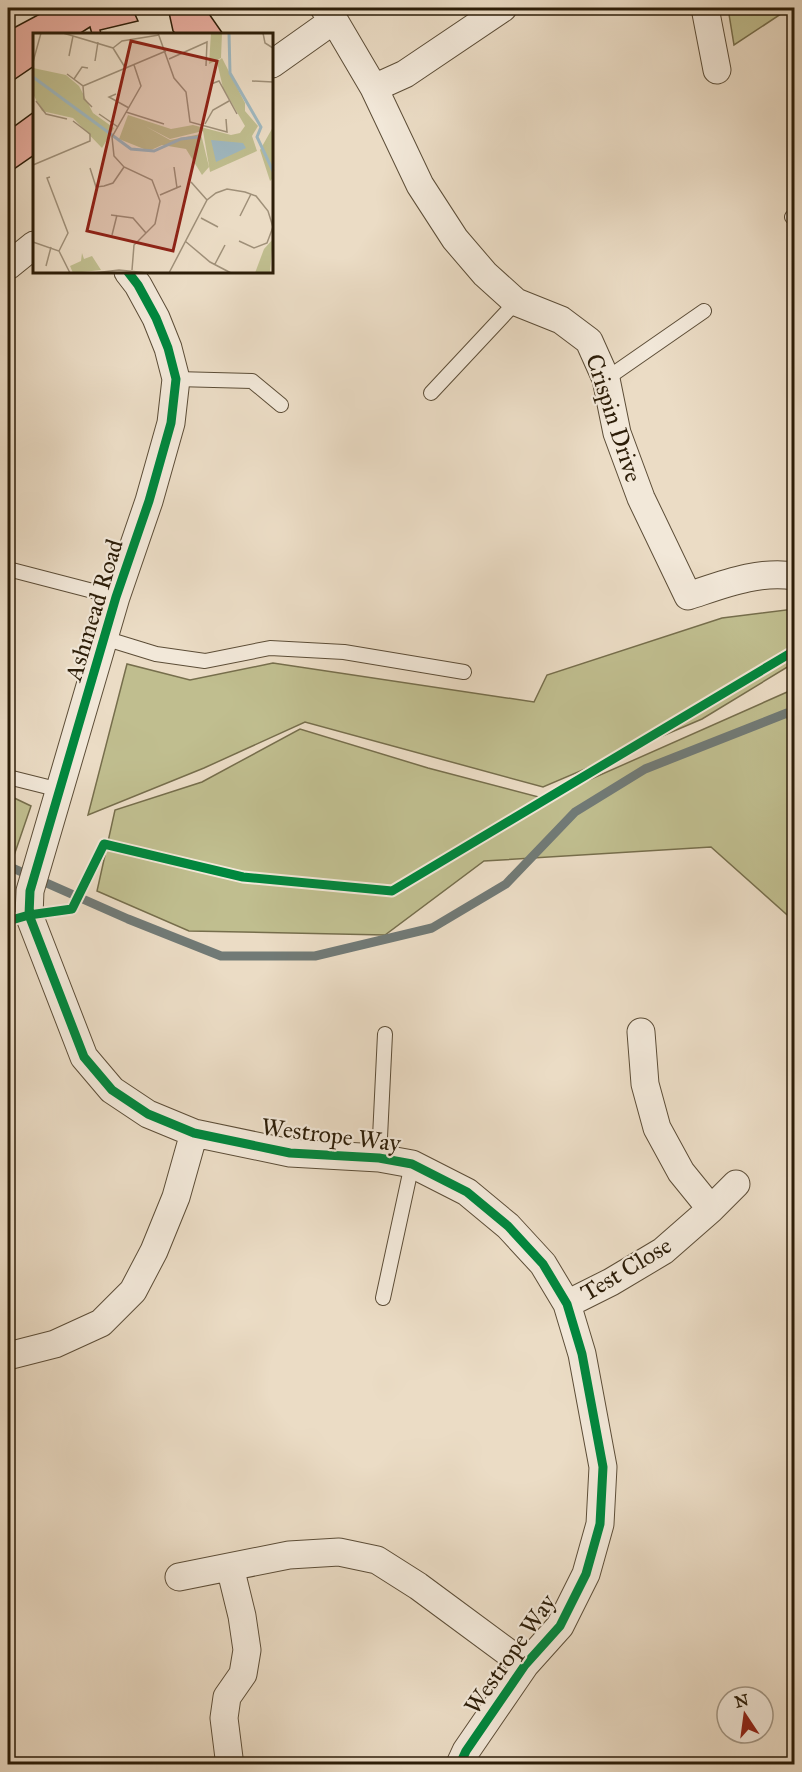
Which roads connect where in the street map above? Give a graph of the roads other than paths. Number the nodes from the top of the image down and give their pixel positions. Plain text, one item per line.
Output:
1 (503, 8) edge
2 (705, 8) edge
3 (329, 14) edge
4 (273, 62) edge
5 (717, 69) dead end
6 (374, 88) junction
7 (33, 246) edge
8 (9, 260) edge
9 (129, 273) edge
10 (516, 302) junction
11 (704, 311) dead end
12 (176, 379) junction
13 (606, 379) junction
14 (430, 393) dead end
15 (281, 405) dead end
16 (8, 569) edge
17 (795, 576) edge
18 (117, 597) junction
19 (104, 638) junction
20 (464, 672) dead end
21 (8, 777) edge
22 (60, 790) junction
23 (48, 965) joint
24 (641, 1032) dead end
25 (385, 1034) dead end
26 (194, 1133) junction
27 (380, 1158) junction
28 (412, 1164) junction
29 (736, 1184) dead end
30 (711, 1209) junction
31 (383, 1298) dead end
32 (567, 1304) junction
33 (8, 1356) edge
34 (230, 1567) junction
35 (179, 1577) dead end
36 (525, 1665) junction
37 (229, 1758) dead end
38 (460, 1764) edge

1 - 6 street
2 - 5 street
3 - 4 street
3 - 6 street, Crispin Drive
6 - 10 street, Crispin Drive
7 - 8 street
9 - 12 street, Ashmead Road
10 - 13 street, Crispin Drive
10 - 14 lane
11 - 13 lane
12 - 15 lane
12 - 18 street, Ashmead Road
13 - 17 street, Crispin Drive
16 - 18 lane
18 - 19 street, Ashmead Road
19 - 20 lane
19 - 22 street, Ashmead Road
21 - 22 lane
22 - 23 street, Ashmead Road
23 - 26 street, Westrope Way
24 - 30 street
25 - 27 lane
26 - 27 street, Westrope Way
26 - 33 street
27 - 28 street, Westrope Way
28 - 31 lane
28 - 32 street, Westrope Way
29 - 30 street, Test Close
30 - 32 street, Test Close
32 - 36 street, Westrope Way
34 - 35 street
34 - 36 street
34 - 37 street
36 - 38 street, Westrope Way

